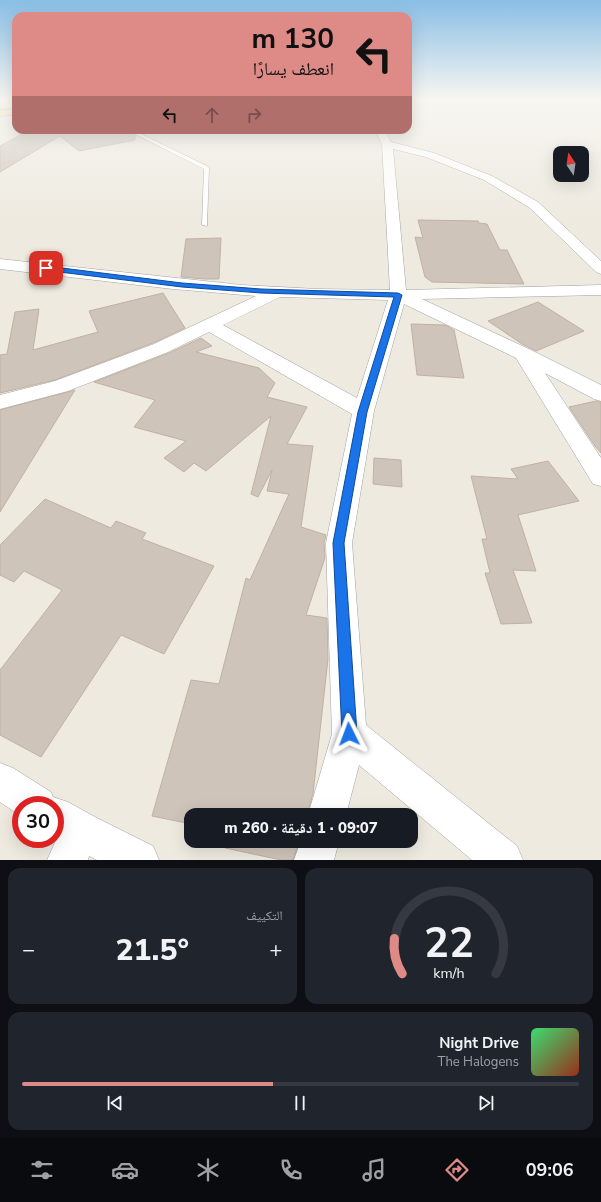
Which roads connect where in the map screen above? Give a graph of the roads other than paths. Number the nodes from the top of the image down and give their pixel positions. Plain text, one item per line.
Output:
1 (150, 140) edge
2 (384, 140) edge
3 (392, 140) edge
4 (205, 225) dead end
5 (0, 264) edge
6 (601, 269) edge
7 (601, 290) edge
8 (277, 292) junction
9 (398, 295) junction
10 (208, 324) junction
11 (524, 354) junction
12 (601, 394) edge
13 (0, 402) edge
14 (363, 412) junction
15 (601, 477) edge
16 (349, 734) junction
17 (0, 782) edge
18 (23, 796) edge
19 (329, 808) edge
20 (68, 835) edge
21 (318, 848) edge
22 (139, 860) edge
23 (314, 860) edge
24 (503, 860) edge

1 - 4 lane
2 - 9 street
3 - 6 street
5 - 8 street
7 - 9 street
8 - 9 street
8 - 10 street
9 - 11 street
9 - 14 street
10 - 13 street
10 - 14 street
11 - 12 street
11 - 15 street
14 - 16 street
16 - 19 street
16 - 24 street
17 - 18 street
20 - 22 street
21 - 23 street

